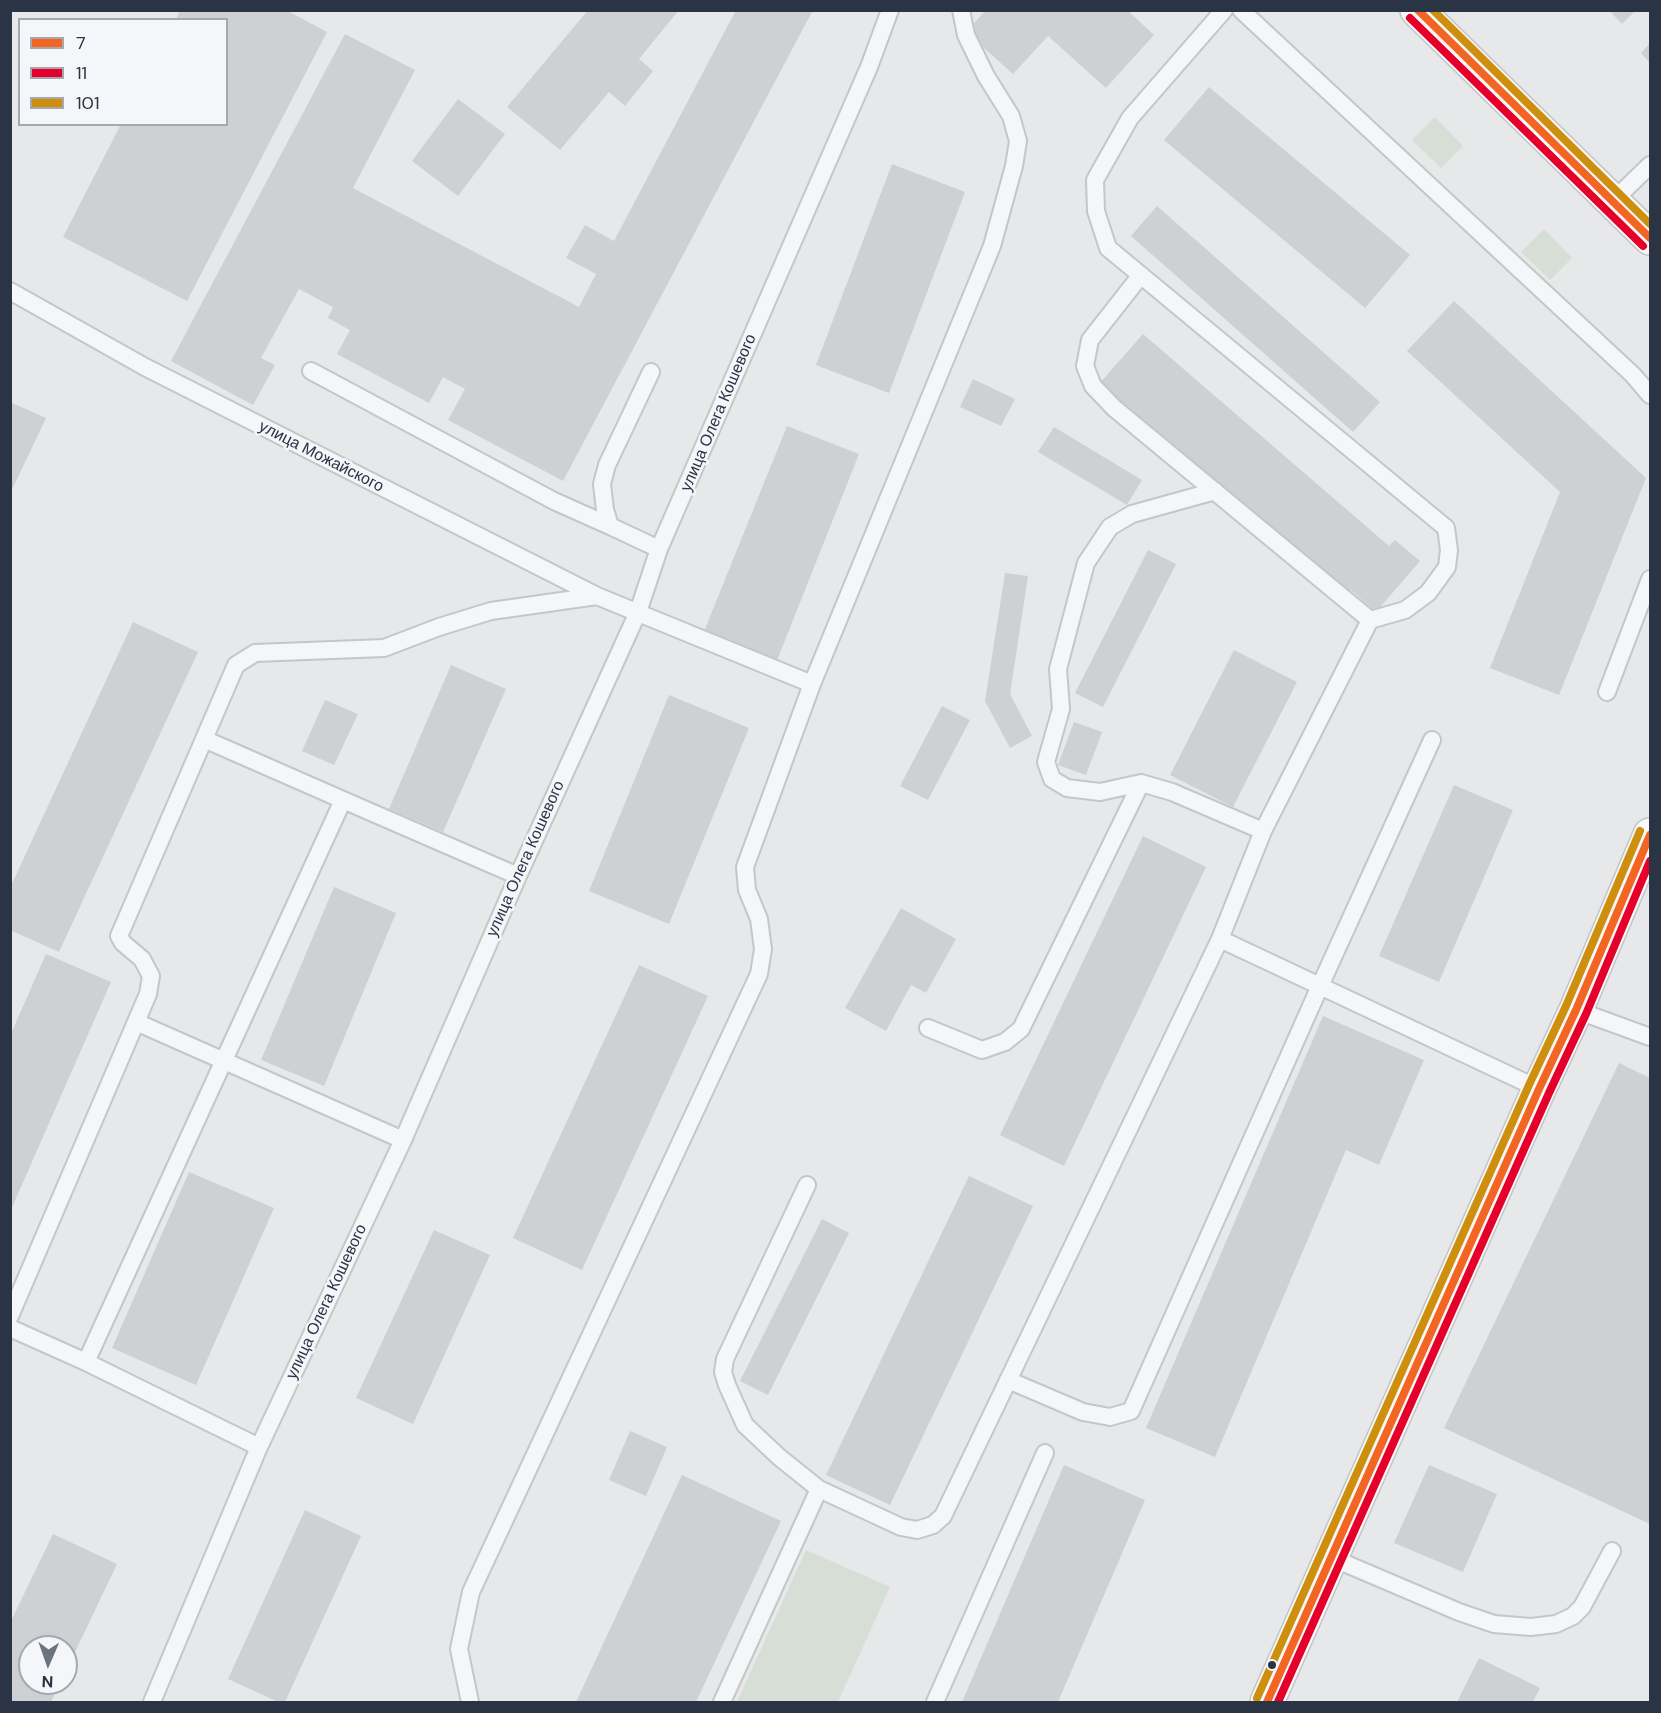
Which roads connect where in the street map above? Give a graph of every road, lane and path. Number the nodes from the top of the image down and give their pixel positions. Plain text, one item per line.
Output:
1 (890, 10) edge
2 (961, 10) edge
3 (1224, 10) edge
4 (1241, 10) edge
5 (1417, 10) edge
6 (1650, 165) edge
7 (1612, 202) junction
8 (1650, 238) edge
9 (1141, 275) junction
10 (10, 291) edge
11 (311, 371) dead end
12 (651, 372) dead end
13 (1650, 395) edge
14 (1215, 491) junction
15 (610, 526) junction
16 (659, 549) junction
17 (1650, 579) edge
18 (597, 596) junction
19 (638, 612) junction
20 (1370, 620) junction
21 (812, 684) junction
22 (1607, 692) dead end
23 (204, 739) junction
24 (1432, 740) dead end
25 (1141, 783) junction
26 (343, 800) junction
27 (1263, 831) junction
28 (1650, 835) edge
29 (518, 876) junction
30 (1220, 939) junction
31 (1320, 986) junction
32 (1576, 1010) junction
33 (136, 1022) junction
34 (928, 1028) dead end
35 (1650, 1037) edge
36 (223, 1061) junction
37 (1539, 1089) junction
38 (403, 1140) junction
39 (807, 1185) dead end
40 (10, 1316) edge
41 (10, 1328) edge
42 (86, 1362) junction
43 (1008, 1380) junction
44 (259, 1447) junction
45 (1045, 1453) dead end
46 (819, 1489) junction
47 (1612, 1551) dead end
48 (1330, 1557) junction
49 (152, 1702) edge
50 (470, 1702) edge
51 (722, 1702) edge
52 (935, 1702) edge
53 (1266, 1702) edge

1 - 16 lane, улица Олега Кошевого
2 - 21 lane
3 - 9 lane
4 - 13 lane
5 - 7 main road
6 - 7 lane
7 - 8 main road
9 - 14 lane
9 - 20 lane
10 - 18 lane, улица Можайского
11 - 15 lane
12 - 15 lane
14 - 20 lane
14 - 25 lane
15 - 16 lane
16 - 19 lane, улица Олега Кошевого
17 - 22 lane
18 - 19 lane, улица Можайского
18 - 23 lane
19 - 21 lane, улица Можайского
19 - 29 lane, улица Олега Кошевого
20 - 27 lane
21 - 50 lane
23 - 26 lane
23 - 33 lane
24 - 31 lane
25 - 27 lane
25 - 34 lane
26 - 29 lane
26 - 36 lane
27 - 30 lane
28 - 32 main road
29 - 38 lane, улица Олега Кошевого
30 - 31 lane
30 - 43 lane
31 - 37 lane
31 - 43 lane
32 - 35 lane
32 - 37 main road
33 - 36 lane
33 - 40 lane
36 - 38 lane
36 - 42 lane
37 - 48 main road
38 - 44 lane, улица Олега Кошевого
39 - 46 lane
41 - 42 lane
42 - 44 lane
43 - 46 lane
44 - 49 lane, улица Олега Кошевого
45 - 52 lane
46 - 51 lane
47 - 48 lane
48 - 53 main road

